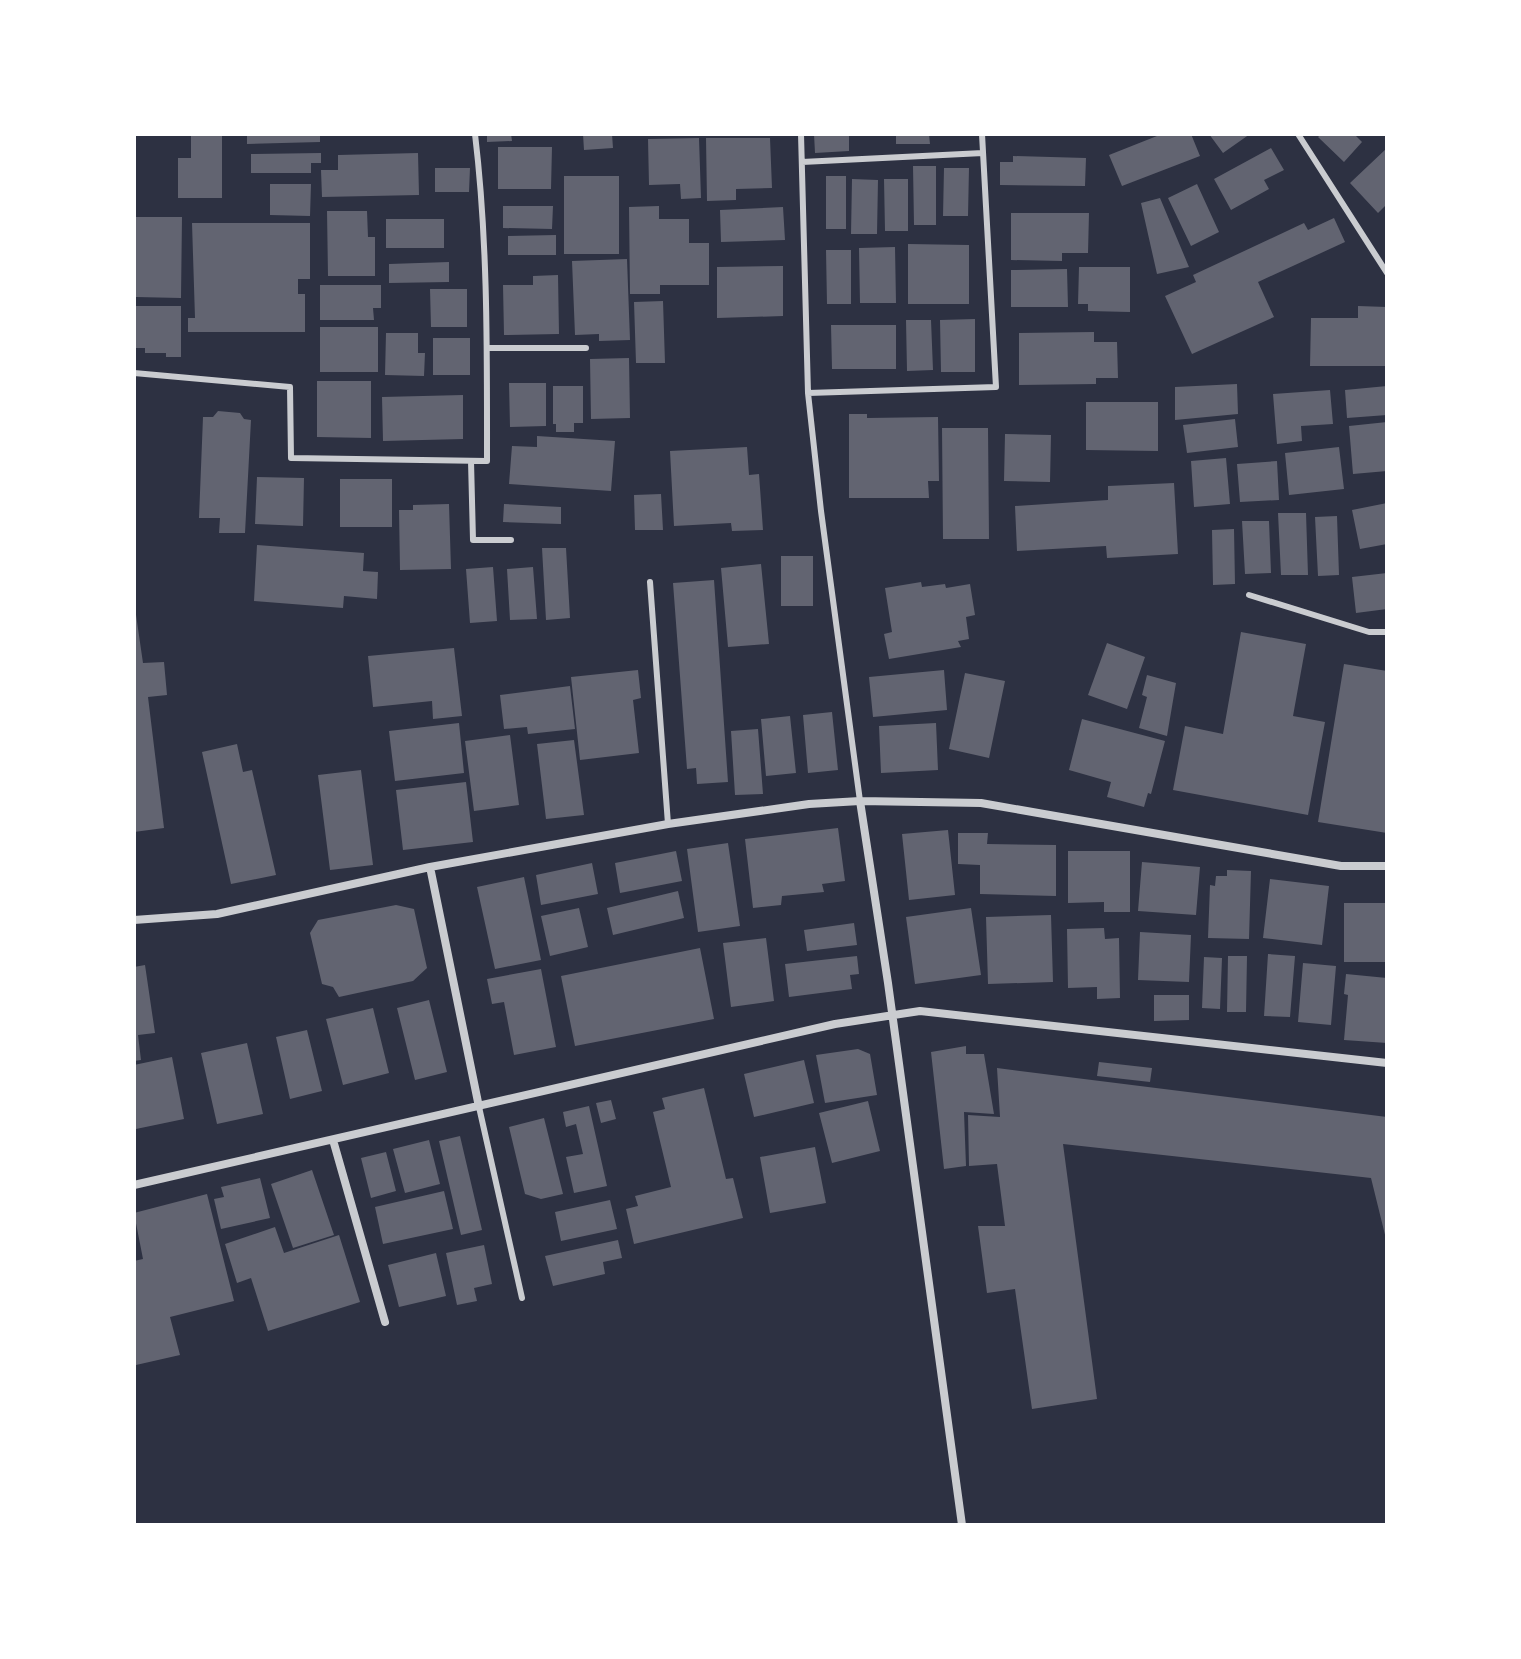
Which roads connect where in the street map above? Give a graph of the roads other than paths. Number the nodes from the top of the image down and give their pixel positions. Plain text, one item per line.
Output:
1 (475, 134) edge
2 (801, 134) edge
3 (982, 134) edge
4 (1298, 134) edge
5 (983, 153) junction
6 (802, 162) junction
7 (1387, 273) edge
8 (487, 348) junction
9 (586, 348) dead end
10 (134, 373) edge
11 (808, 393) junction
12 (471, 461) junction
13 (511, 540) dead end
14 (650, 582) dead end
15 (1249, 595) dead end
16 (1387, 632) edge
17 (860, 801) junction
18 (668, 824) junction
19 (1387, 866) edge
20 (430, 867) junction
21 (134, 920) edge
22 (892, 1016) junction
23 (1387, 1063) edge
24 (479, 1107) junction
25 (333, 1140) junction
26 (134, 1185) edge
27 (522, 1298) dead end
28 (385, 1322) dead end
29 (962, 1525) edge

1 - 8 lane
2 - 6 lane
3 - 5 lane
4 - 7 lane
5 - 6 lane
5 - 11 lane
6 - 11 lane
8 - 9 lane
8 - 12 lane
10 - 12 lane
11 - 17 lane
12 - 13 lane
14 - 18 lane
15 - 16 lane
17 - 18 street
17 - 19 street
17 - 22 street
18 - 20 street
20 - 21 street
20 - 24 street
22 - 23 street
22 - 24 street
22 - 29 street
24 - 25 street
24 - 27 lane
25 - 26 street
25 - 28 street

